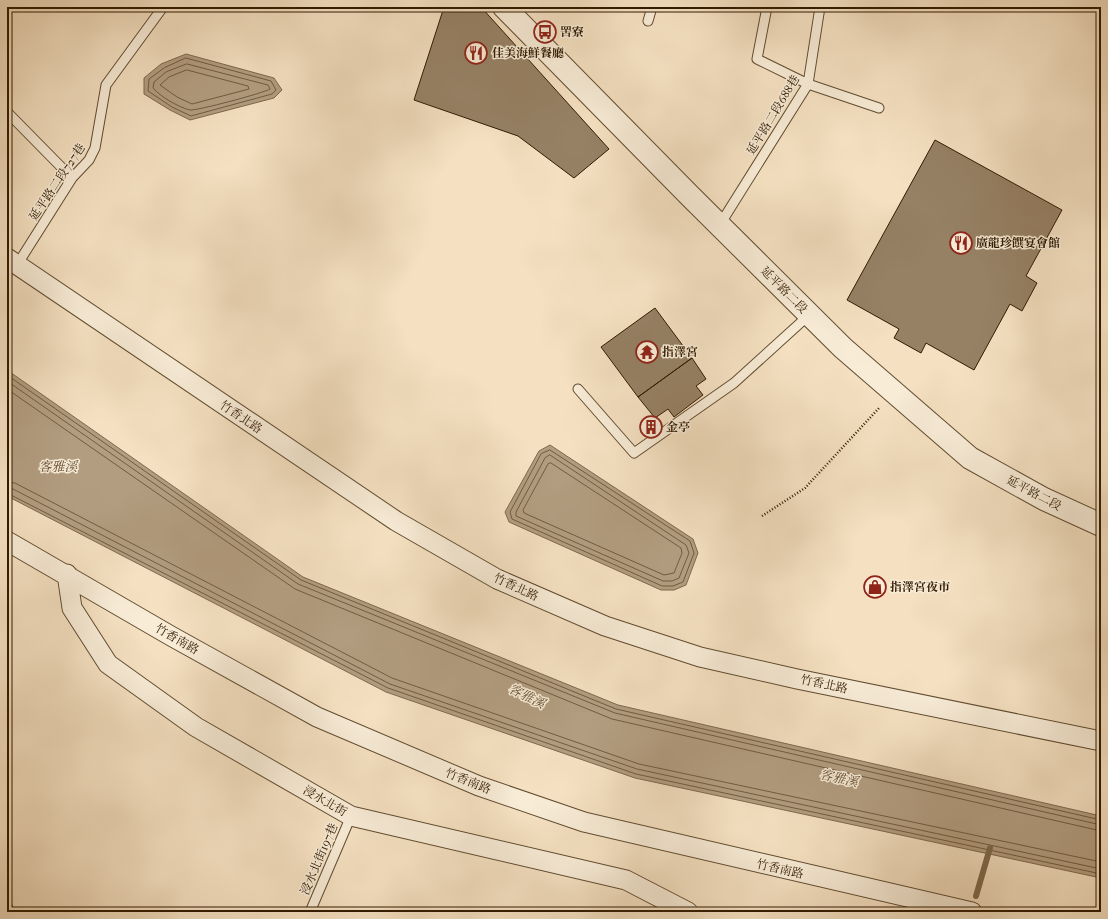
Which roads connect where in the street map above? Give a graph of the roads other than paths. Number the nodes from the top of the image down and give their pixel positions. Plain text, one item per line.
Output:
1 (504, 7) edge
2 (652, 7) edge
3 (767, 7) edge
4 (820, 7) edge
5 (161, 8) edge
6 (648, 22) dead end
7 (808, 84) junction
8 (879, 108) dead end
9 (7, 112) edge
10 (72, 178) junction
11 (720, 226) junction
12 (12, 262) edge
13 (809, 315) junction
14 (578, 388) dead end
15 (1101, 525) edge
16 (7, 541) edge
17 (67, 574) junction
18 (1101, 741) edge
19 (351, 816) junction
20 (7, 906) edge
21 (9, 912) edge
22 (310, 912) edge
23 (688, 912) edge
24 (972, 912) edge

1 - 11 street, 延平路二段
2 - 6 lane
3 - 7 lane
4 - 7 lane, 延平路二段688巷
5 - 10 lane, 延平路二段727巷
7 - 8 lane
7 - 11 lane, 延平路二段688巷
9 - 10 lane
10 - 12 lane, 延平路二段727巷
11 - 13 street, 延平路二段
12 - 18 street, 竹香北路
13 - 14 lane
13 - 15 street, 延平路二段
16 - 17 street, 竹香南路
17 - 19 street, 浸水北街
17 - 24 street, 竹香南路
19 - 22 lane, 浸水北街197巷
19 - 23 street, 浸水北街
20 - 21 lane

